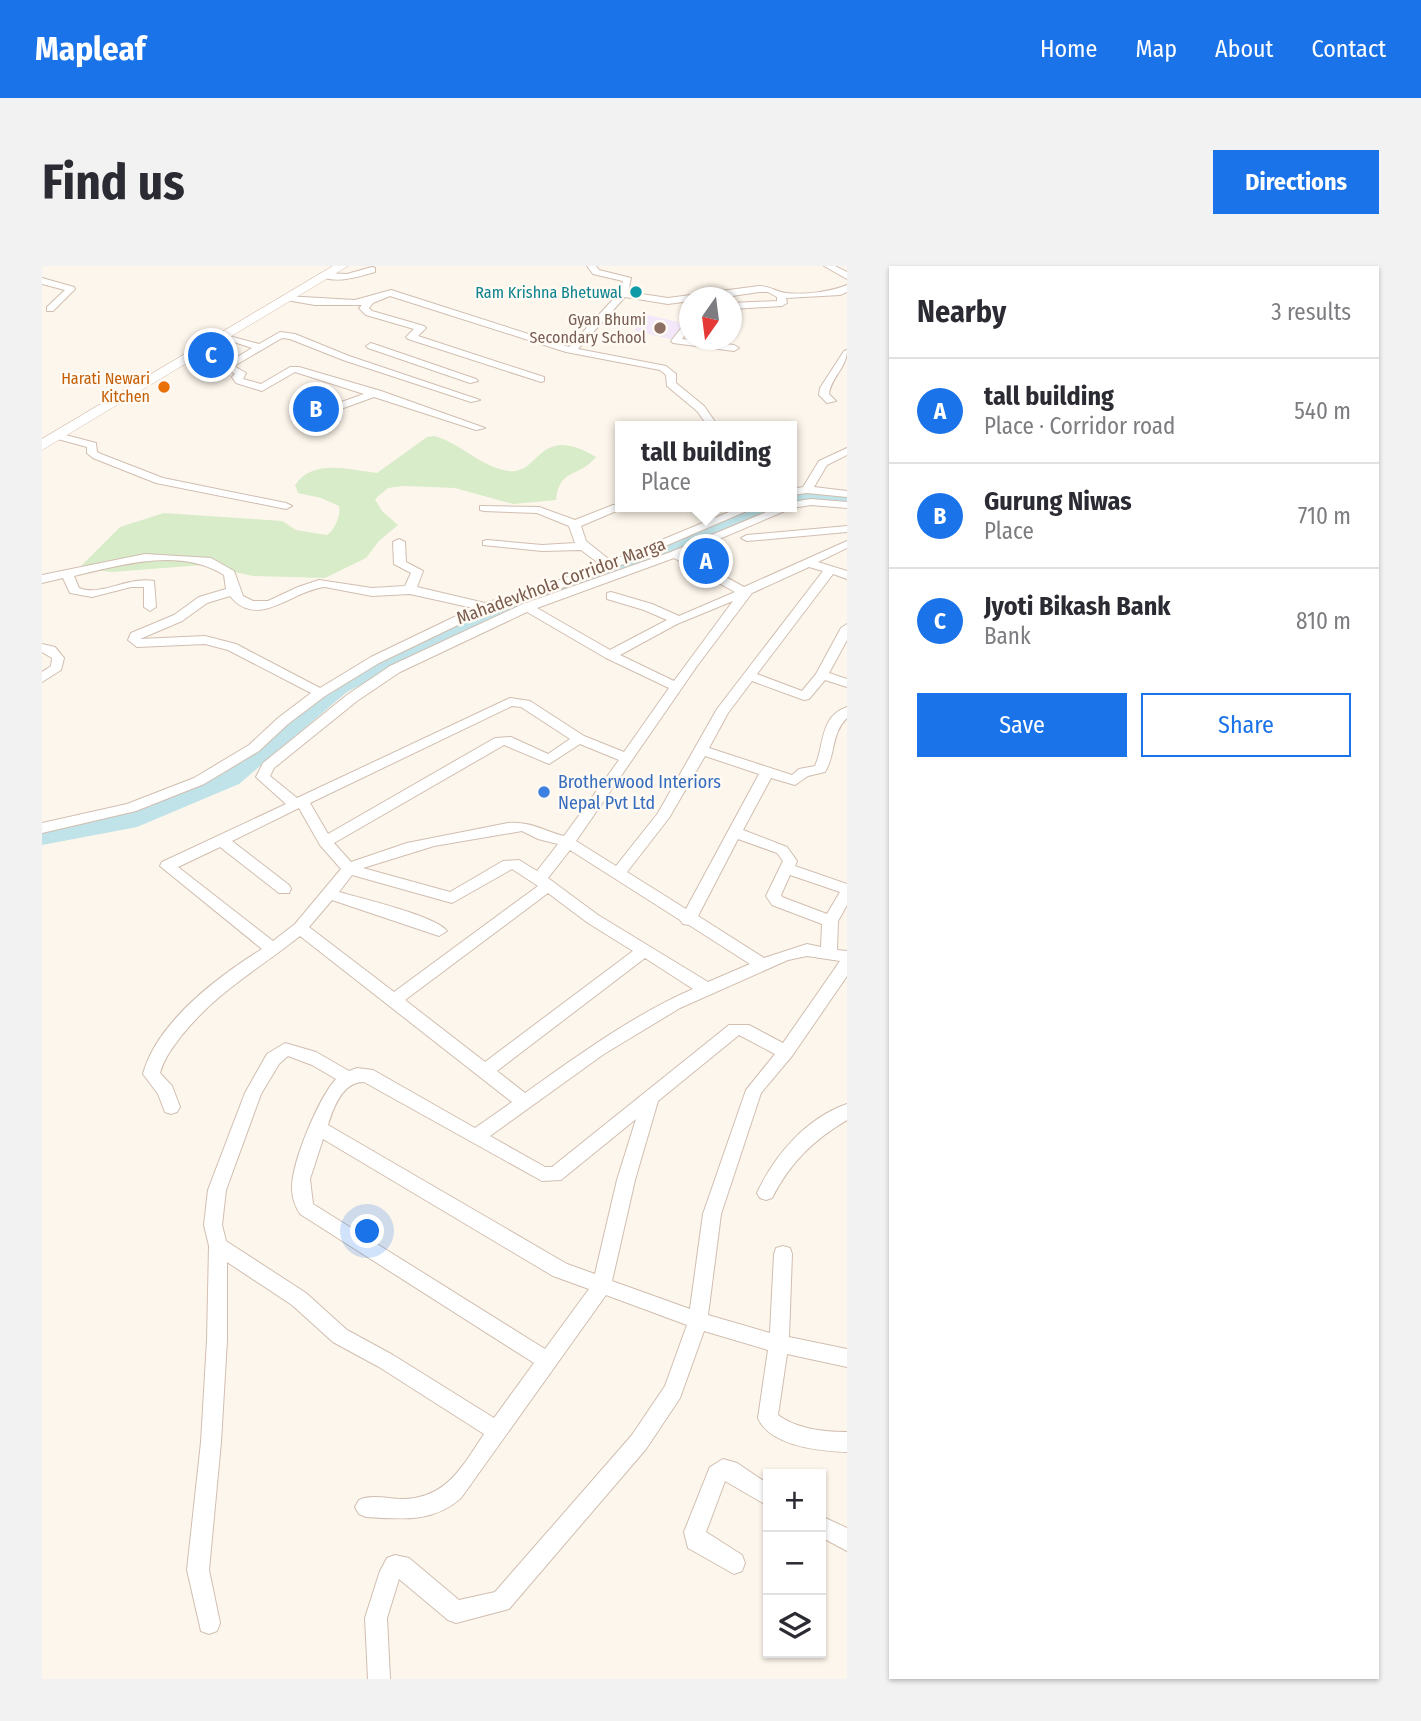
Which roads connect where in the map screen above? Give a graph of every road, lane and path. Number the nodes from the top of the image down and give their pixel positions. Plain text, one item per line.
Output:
1 (342, 266) edge
2 (590, 266) edge
3 (828, 266) edge
4 (628, 267) edge
5 (372, 270) dead end
6 (324, 276) junction
7 (847, 276) edge
8 (624, 278) junction
9 (42, 281) edge
10 (847, 288) edge
11 (742, 291) edge
12 (624, 294) junction
13 (780, 296) junction
14 (285, 299) junction
15 (679, 300) edge
16 (668, 301) junction
17 (369, 302) junction
18 (679, 303) edge
19 (742, 305) edge
20 (50, 309) dead end
21 (225, 336) junction
22 (411, 337) junction
23 (370, 346) dead end
24 (260, 348) junction
25 (569, 350) junction
26 (386, 351) junction
27 (847, 353) edge
28 (541, 379) dead end
29 (473, 381) dead end
30 (377, 393) junction
31 (475, 400) dead end
32 (831, 401) dead end
33 (317, 418) dead end
34 (711, 421) edge
35 (480, 428) dead end
36 (47, 442) edge
37 (847, 451) edge
38 (807, 490) junction
39 (797, 491) edge
40 (847, 494) edge
41 (797, 505) edge
42 (847, 505) edge
43 (286, 506) dead end
44 (484, 508) dead end
45 (615, 508) edge
46 (738, 512) edge
47 (776, 512) edge
48 (575, 524) junction
49 (847, 529) edge
50 (747, 538) dead end
51 (399, 542) dead end
52 (487, 543) dead end
53 (847, 544) edge
54 (583, 546) junction
55 (675, 554) junction
56 (808, 563) junction
57 (610, 566) junction
58 (830, 570) junction
59 (67, 574) junction
60 (847, 575) edge
61 (42, 579) edge
62 (410, 590) junction
63 (232, 591) junction
64 (746, 593) junction
65 (611, 596) dead end
66 (150, 607) dead end
67 (485, 607) junction
68 (527, 607) junction
69 (674, 621) junction
70 (845, 636) edge
71 (42, 648) edge
72 (610, 655) junction
73 (822, 675) junction
74 (750, 676) junction
75 (42, 678) edge
76 (847, 683) edge
77 (677, 687) junction
78 (320, 693) junction
79 (847, 711) edge
80 (579, 738) junction
81 (701, 750) junction
82 (625, 757) junction
83 (767, 772) junction
84 (298, 802) junction
85 (42, 828) edge
86 (733, 832) junction
87 (221, 840) junction
88 (326, 842) junction
89 (568, 842) junction
90 (349, 869) junction
91 (786, 869) junction
92 (617, 875) junction
93 (543, 883) junction
94 (284, 889) dead end
95 (847, 891) edge
96 (329, 894) junction
97 (688, 920) junction
98 (830, 921) junction
99 (300, 928) junction
100 (439, 931) dead end
101 (273, 949) junction
102 (644, 951) junction
103 (829, 952) junction
104 (847, 957) edge
105 (762, 964) junction
106 (847, 964) edge
107 (708, 990) junction
108 (394, 1000) junction
109 (786, 1052) junction
110 (485, 1071) junction
111 (347, 1078) junction
112 (651, 1097) junction
113 (525, 1102) junction
114 (171, 1107) dead end
115 (847, 1111) edge
116 (319, 1128) junction
117 (477, 1136) junction
118 (766, 1192) dead end
119 (218, 1246) junction
120 (783, 1254) dead end
121 (601, 1287) junction
122 (698, 1321) junction
123 (779, 1344) junction
124 (847, 1359) edge
125 (548, 1362) junction
126 (497, 1432) junction
127 (847, 1442) edge
128 (763, 1493) edge
129 (366, 1507) dead end
130 (826, 1529) edge
131 (847, 1540) edge
132 (734, 1563) dead end
133 (209, 1623) dead end
134 (379, 1679) edge

1 - 6 street
2 - 8 street
3 - 7 street
4 - 8 street
5 - 6 street
6 - 14 street
8 - 12 street
9 - 20 street
10 - 13 street
11 - 13 street
12 - 16 street
12 - 25 street
13 - 19 street
14 - 17 street
14 - 21 street
15 - 16 street
16 - 18 street
17 - 22 street
17 - 25 street
21 - 24 street
21 - 36 street
22 - 26 street
22 - 28 street
23 - 26 street
24 - 30 street
24 - 31 street
25 - 34 street
26 - 29 street
27 - 32 street
30 - 33 street
30 - 35 street
36 - 43 street
37 - 38 street
38 - 39 street
38 - 40 street
41 - 42 street
44 - 48 street
45 - 48 street
46 - 57 street, Mahadevkhola Corridor Marga
47 - 55 street
48 - 54 street
49 - 50 street
51 - 62 street
52 - 54 street
53 - 56 street
54 - 57 street
55 - 64 street
55 - 68 street
56 - 58 street
56 - 64 street
57 - 67 street, Mahadevkhola Corridor Marga
58 - 60 street
58 - 74 street
59 - 61 street
59 - 63 street
59 - 66 street
62 - 63 street
62 - 67 street
63 - 78 street
64 - 69 street
64 - 77 street
65 - 69 street
67 - 78 street, Mahadevkhola Corridor Marga
68 - 72 street
68 - 84 street
69 - 72 street
70 - 73 street
71 - 75 street
72 - 77 street
73 - 74 street
73 - 76 street
74 - 81 street
77 - 82 street
78 - 85 street, Mahadevkhola Corridor Marga
79 - 83 street
80 - 82 street
80 - 84 street
80 - 88 street
81 - 83 street
81 - 92 street
82 - 89 street
83 - 86 street
84 - 87 street
84 - 88 street
86 - 91 street
86 - 97 street
87 - 94 street
87 - 101 street
88 - 90 street
89 - 90 street
89 - 92 street
89 - 93 street
90 - 93 street
90 - 96 street
91 - 95 street
91 - 98 street
92 - 97 street
93 - 102 street
93 - 108 street
95 - 98 street
96 - 99 street
96 - 100 street
97 - 105 street
98 - 103 street
99 - 101 street
99 - 108 street
101 - 114 street
102 - 107 street
102 - 110 street
103 - 104 street
103 - 105 street
105 - 107 street
106 - 109 street
107 - 113 street
108 - 110 street
109 - 112 street
109 - 122 street
110 - 113 street
111 - 116 street
111 - 117 street
111 - 119 street
112 - 117 street
112 - 121 street
113 - 117 street
115 - 118 street
116 - 121 street
116 - 125 street
119 - 126 street
119 - 133 street
120 - 123 street
121 - 122 street
121 - 125 street
122 - 123 street
122 - 134 street
123 - 124 street
123 - 127 street
125 - 126 street
126 - 129 street
128 - 132 street
130 - 131 street

